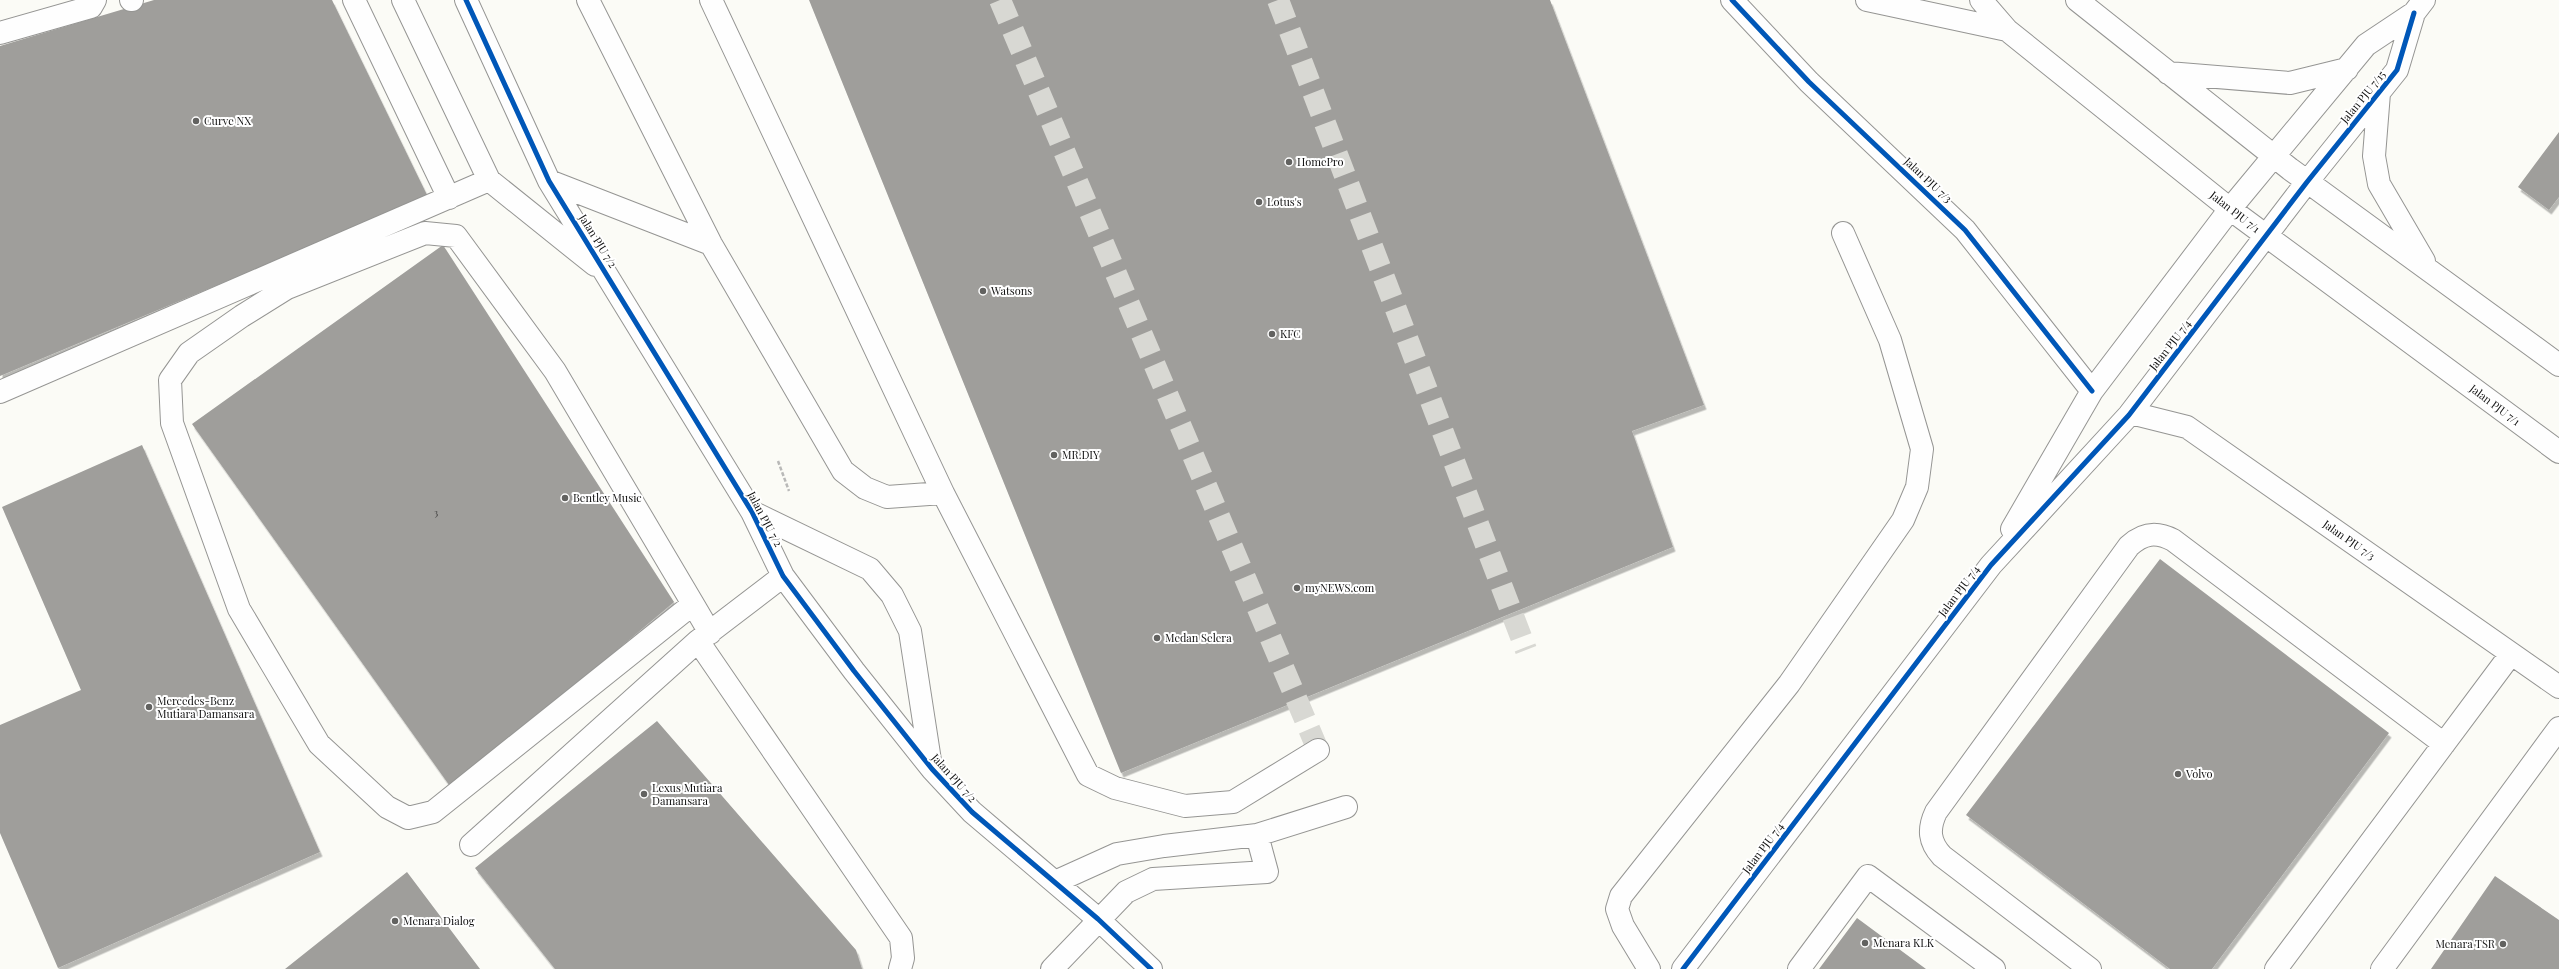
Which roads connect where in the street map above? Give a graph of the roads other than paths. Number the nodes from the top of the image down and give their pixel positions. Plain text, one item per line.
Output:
1 (95, 0) edge
2 (354, 0) edge
3 (403, 0) edge
4 (466, 0) edge
5 (588, 0) edge
6 (711, 0) edge
7 (1732, 0) edge
8 (1866, 0) edge
9 (1981, 0) edge
10 (2077, 0) edge
11 (2419, 7) edge
12 (2007, 30) junction
13 (0, 33) edge
14 (2347, 69) junction
15 (2168, 73) junction
16 (2379, 93) junction
17 (2273, 156) junction
18 (489, 180) junction
19 (549, 180) junction
20 (2307, 182) junction
21 (449, 198) junction
22 (2230, 209) junction
23 (1844, 233) dead end
24 (2266, 237) junction
25 (711, 244) junction
26 (2428, 268) junction
27 (608, 276) junction
28 (2559, 365) edge
29 (2092, 391) junction
30 (0, 392) edge
31 (2131, 413) junction
32 (2559, 452) edge
33 (943, 493) junction
34 (752, 512) junction
35 (1991, 565) junction
36 (783, 576) junction
37 (693, 604) junction
38 (704, 637) junction
39 (2511, 654) junction
40 (2559, 687) edge
41 (2559, 728) edge
42 (2444, 744) junction
43 (1318, 750) dead end
44 (932, 769) junction
45 (1346, 806) dead end
46 (1256, 835) junction
47 (471, 845) dead end
48 (1055, 882) junction
49 (1098, 918) junction
50 (900, 969) edge
51 (1052, 969) edge
52 (1151, 969) edge
53 (1649, 969) edge
54 (1683, 969) edge
55 (1799, 969) edge
56 (1994, 969) edge
57 (2090, 969) edge
58 (2276, 969) edge
59 (2382, 969) edge

1 - 13 street
2 - 21 street
3 - 18 street, Jalan PJU 7/2
4 - 19 street, Jalan PJU 7/2
5 - 25 street
6 - 33 street
7 - 29 street, Jalan PJU 7/3
8 - 12 street
9 - 12 street, Jalan PJU 7/1
10 - 15 street
11 - 14 street, Jalan PJU 7/15
11 - 16 street, Jalan PJU 7/15
12 - 22 street, Jalan PJU 7/1
14 - 15 street
14 - 17 street, Jalan PJU 7/15
15 - 17 street
16 - 20 street, Jalan PJU 7/15
16 - 26 street
17 - 20 street
17 - 22 street, Jalan PJU 7/15
18 - 21 street
18 - 27 street, Jalan PJU 7/2
19 - 25 street
19 - 27 street, Jalan PJU 7/2
20 - 24 street, Jalan PJU 7/15
20 - 26 street
21 - 30 street
22 - 24 street, Jalan PJU 7/1
22 - 29 street, Jalan PJU 7/4
23 - 53 street
24 - 31 street, Jalan PJU 7/4
24 - 32 street, Jalan PJU 7/1
25 - 33 street
26 - 28 street
27 - 34 street, Jalan PJU 7/2
29 - 35 street, Jalan PJU 7/4
31 - 35 street, Jalan PJU 7/4
31 - 39 street, Jalan PJU 7/3
33 - 43 street
34 - 36 street, Jalan PJU 7/2
34 - 44 street
35 - 54 street, Jalan PJU 7/4
36 - 38 street
36 - 44 street, Jalan PJU 7/2
37 - 37 street
37 - 38 street
38 - 47 street
38 - 50 street
39 - 40 street, Jalan PJU 7/3
39 - 42 street
41 - 59 street
42 - 57 street
42 - 58 street
44 - 48 street, Jalan PJU 7/2
45 - 46 street
46 - 48 street
46 - 49 street
48 - 49 street, Jalan PJU 7/2
49 - 51 street
49 - 52 street, Jalan PJU 7/2
55 - 56 street

